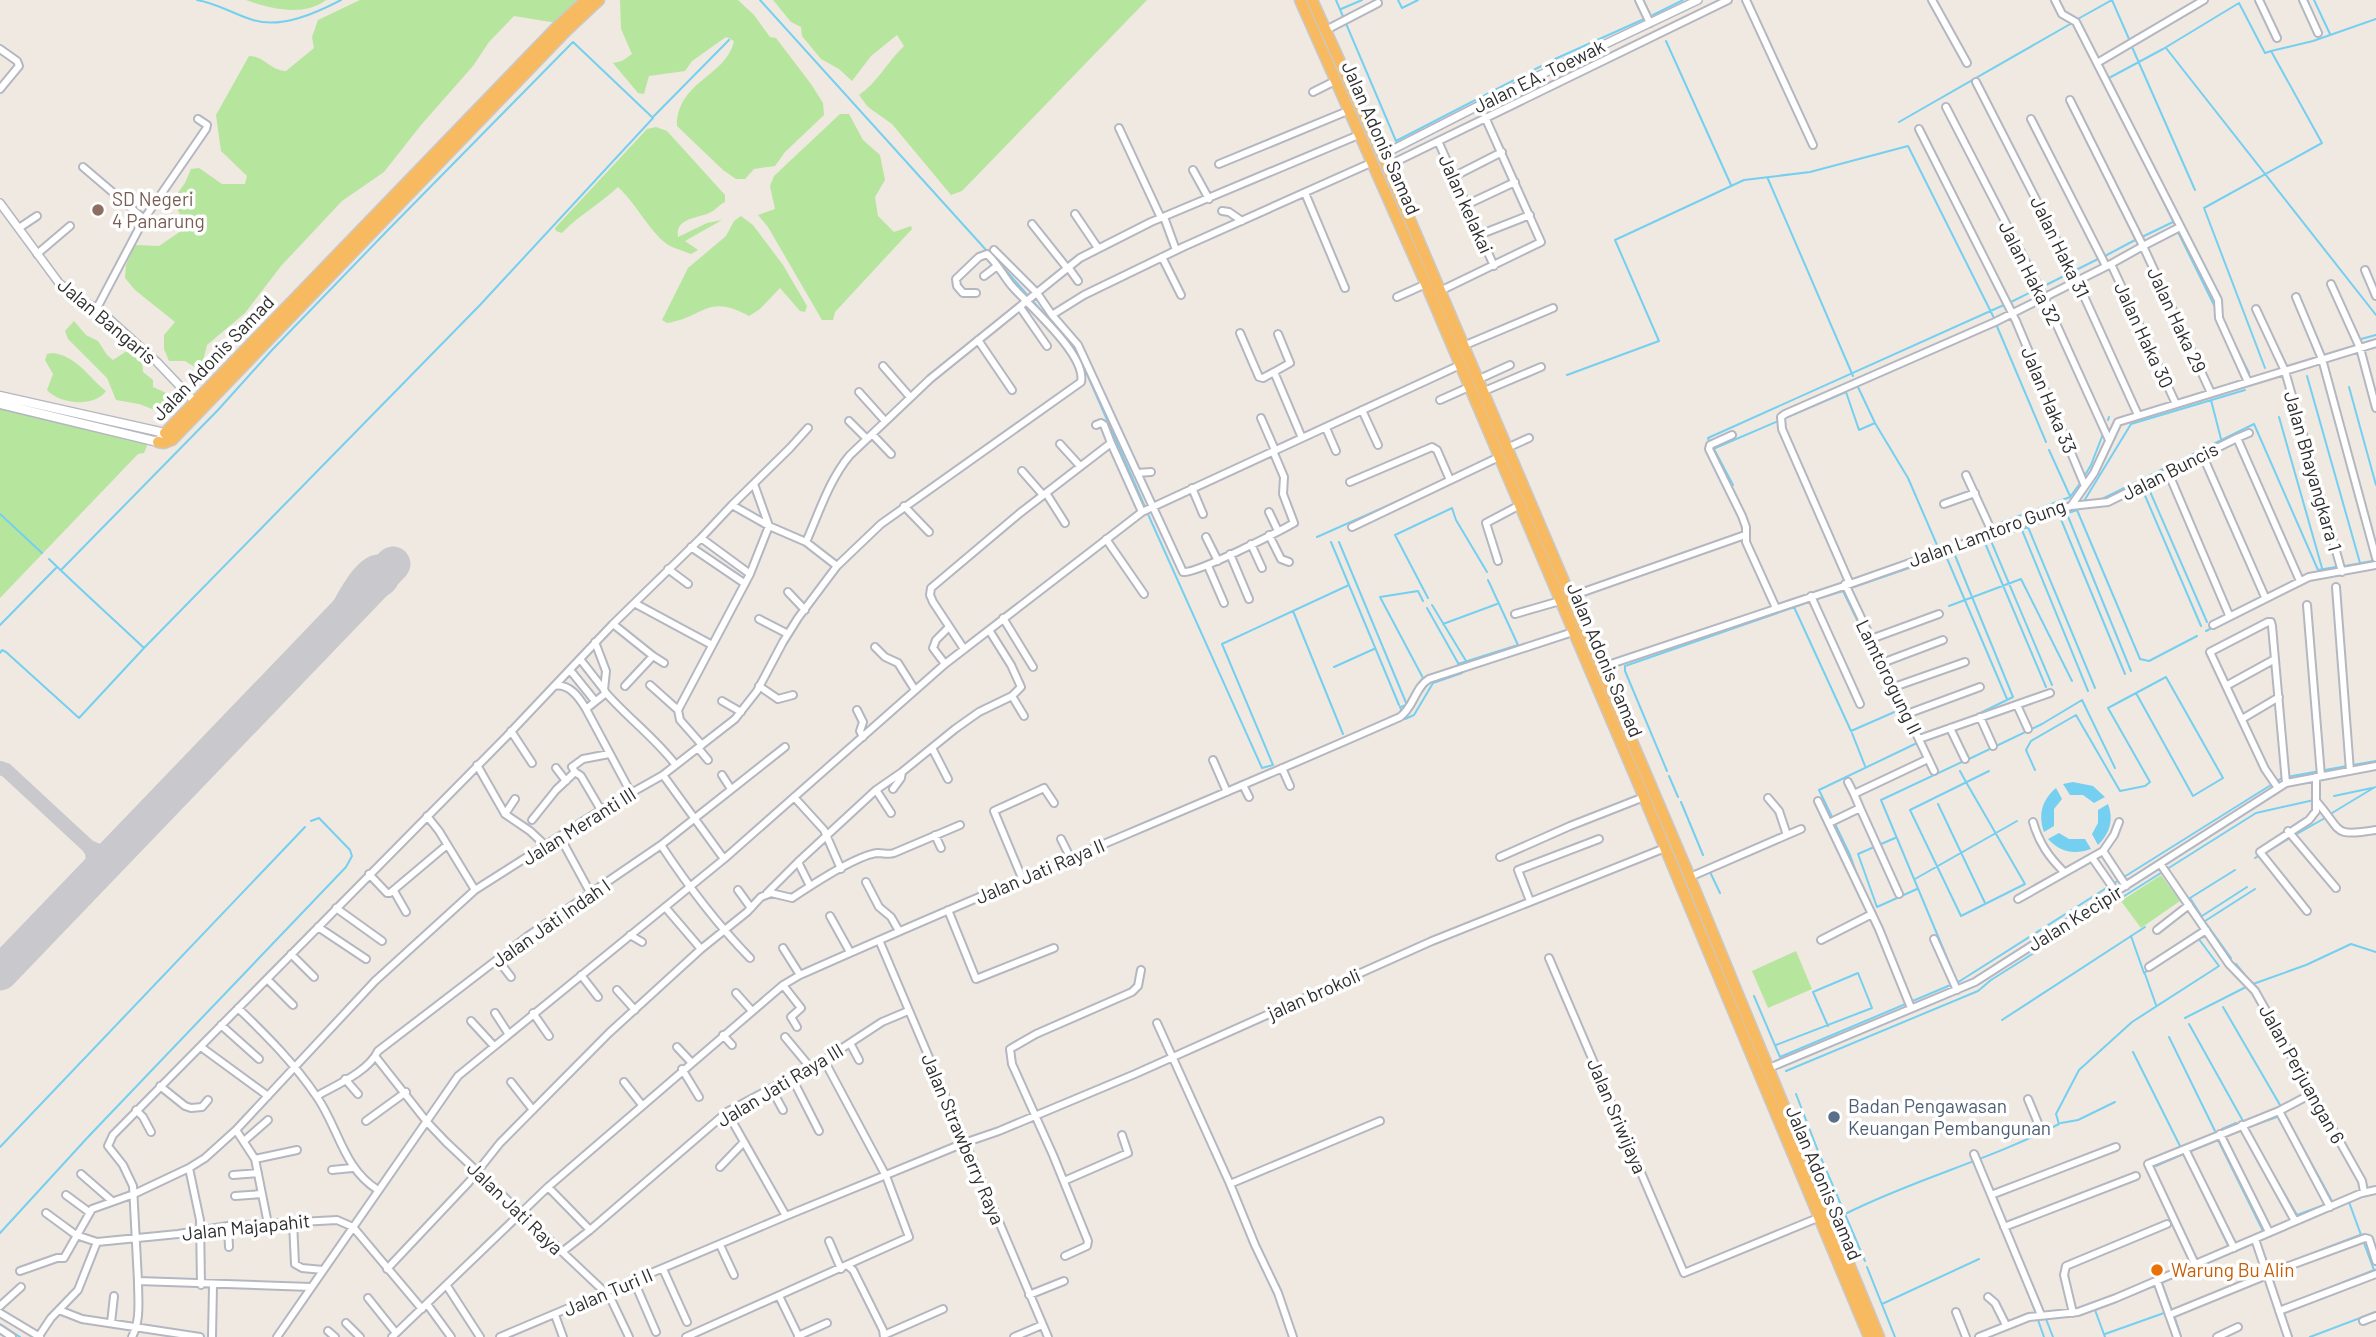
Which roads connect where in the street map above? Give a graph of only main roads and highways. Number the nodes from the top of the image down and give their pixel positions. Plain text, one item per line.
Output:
1 (586, 0) edge
2 (599, 0) edge
3 (1300, 0) edge
4 (1312, 0) edge
5 (1348, 93) junction
6 (1377, 159) junction
7 (274, 326) junction
8 (1473, 384) junction
9 (0, 396) edge
10 (0, 404) edge
11 (161, 438) junction
12 (1565, 599) junction
13 (1717, 957) junction
14 (1847, 1271) junction
15 (1869, 1337) edge
16 (1879, 1337) edge

1 - 7 highway, Jalan Adonis Samad
2 - 7 highway, Jalan Adonis Samad
3 - 5 highway, Jalan Adonis Samad
4 - 5 highway
5 - 6 highway
5 - 6 highway, Jalan Adonis Samad
6 - 8 highway, Jalan Adonis Samad
6 - 8 highway
7 - 11 highway, Jalan Adonis Samad
7 - 11 highway, Jalan Adonis Samad
8 - 12 highway, Jalan Adonis Samad
8 - 12 highway
9 - 11 main road
10 - 11 main road
12 - 13 highway
12 - 13 highway, Jalan Adonis Samad
13 - 14 highway, Jalan Adonis Samad
13 - 14 highway
14 - 15 highway, Jalan Adonis Samad
14 - 16 highway

